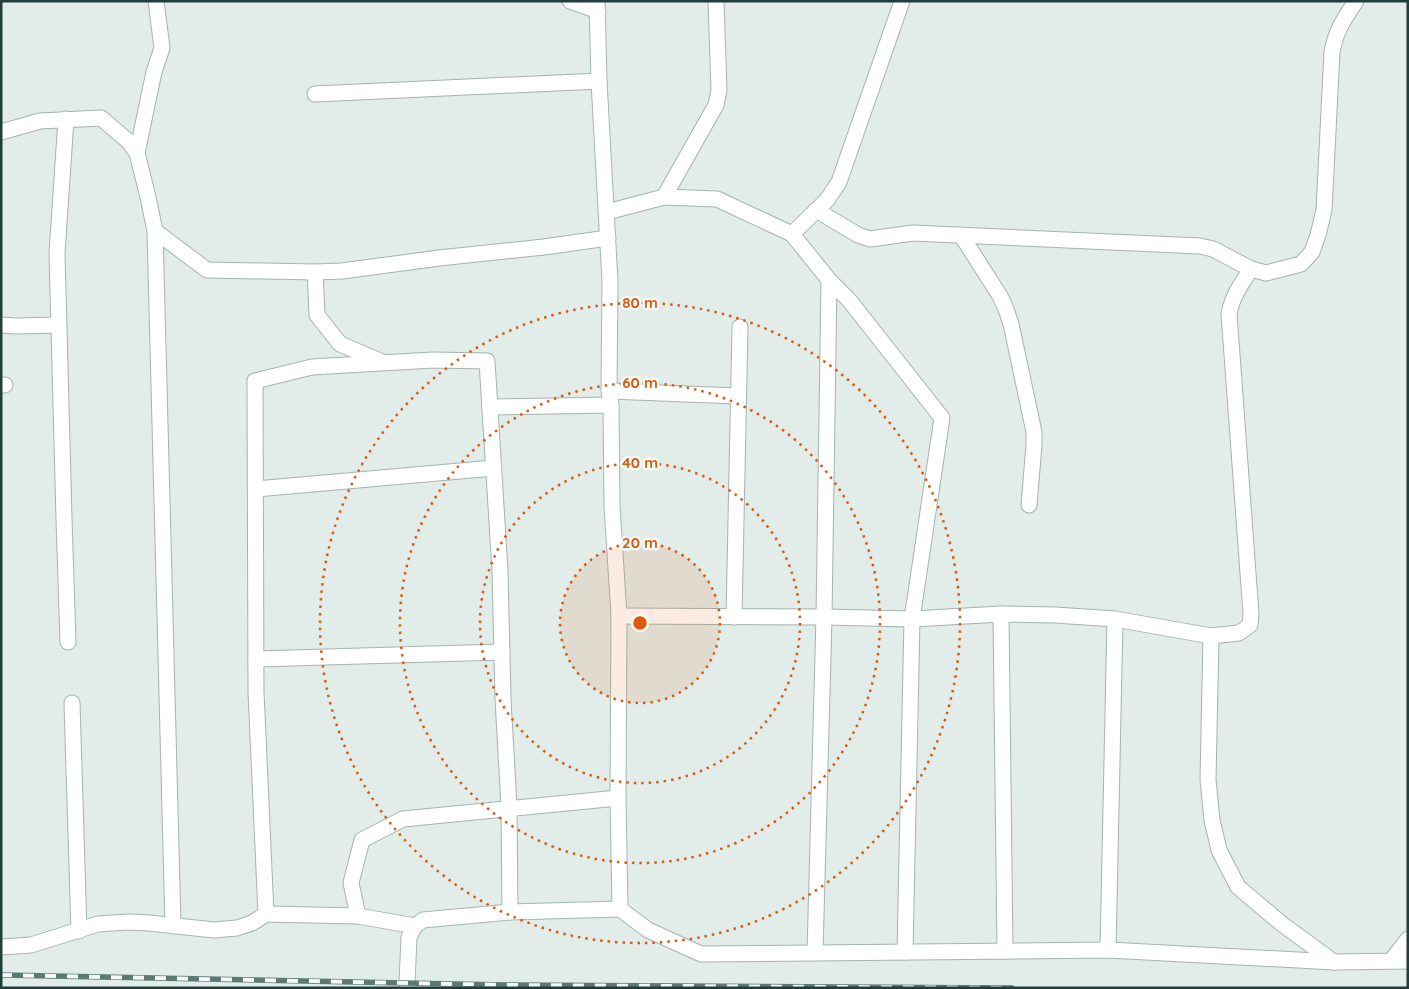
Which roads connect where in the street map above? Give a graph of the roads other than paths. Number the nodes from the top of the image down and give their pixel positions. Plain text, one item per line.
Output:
1 (156, 1) edge
2 (570, 1) edge
3 (716, 1) edge
4 (902, 1) edge
5 (1356, 1) edge
6 (598, 6) edge
7 (599, 81) junction
8 (315, 94) dead end
9 (66, 120) junction
10 (1, 132) edge
11 (137, 153) junction
12 (664, 197) junction
13 (816, 210) junction
14 (607, 212) junction
15 (155, 232) junction
16 (792, 234) junction
17 (961, 235) junction
18 (608, 238) junction
19 (1251, 269) junction
20 (315, 272) junction
21 (829, 280) junction
22 (1, 325) edge
23 (59, 325) junction
24 (740, 327) dead end
25 (383, 363) junction
26 (738, 396) junction
27 (610, 398) junction
28 (490, 407) junction
29 (494, 468) junction
30 (256, 489) junction
31 (1029, 505) dead end
32 (1001, 614) junction
33 (620, 616) junction
34 (734, 617) junction
35 (824, 617) junction
36 (912, 619) junction
37 (1115, 620) junction
38 (1211, 636) junction
39 (68, 642) dead end
40 (502, 652) junction
41 (256, 659) junction
42 (72, 702) dead end
43 (618, 798) junction
44 (509, 807) junction
45 (620, 909) junction
46 (510, 912) junction
47 (266, 914) junction
48 (358, 916) junction
49 (173, 926) junction
50 (414, 926) junction
51 (79, 931) junction
52 (1408, 939) edge
53 (1, 947) edge
54 (1108, 950) junction
55 (1005, 951) junction
56 (905, 952) junction
57 (815, 953) junction
58 (1391, 961) junction
59 (1334, 962) junction
60 (1408, 962) edge
61 (408, 988) edge

1 - 11 street
2 - 6 street
3 - 12 street
4 - 13 street
5 - 19 street
6 - 7 street
7 - 8 street
7 - 14 street
9 - 10 street
9 - 11 street
9 - 23 street
11 - 15 street
12 - 14 street
12 - 16 street
13 - 16 street
13 - 17 street
14 - 18 street
15 - 20 street
15 - 49 street
16 - 21 street
17 - 19 street
17 - 31 street
18 - 20 street
18 - 27 street
19 - 38 street
20 - 25 street
21 - 35 street
21 - 36 street
22 - 23 street
23 - 39 street
24 - 26 street
25 - 28 street
25 - 30 street
26 - 27 street
26 - 34 street
27 - 28 street
27 - 33 street
28 - 29 street
29 - 30 street
29 - 40 street
30 - 41 street
32 - 36 street
32 - 37 street
32 - 55 street
33 - 34 street
33 - 43 street
34 - 35 street
35 - 36 street
35 - 57 street
36 - 56 street
37 - 38 street
37 - 54 street
38 - 59 street
40 - 41 street
40 - 44 street
41 - 47 street
42 - 51 street
43 - 44 street
43 - 45 street
44 - 46 street
44 - 48 street
45 - 46 street
45 - 57 street
46 - 50 street
47 - 48 street
47 - 49 street
48 - 50 street
49 - 51 street
50 - 61 street
51 - 53 street
52 - 58 street
54 - 55 street
54 - 59 street
55 - 56 street
56 - 57 street
58 - 59 street
58 - 60 street

